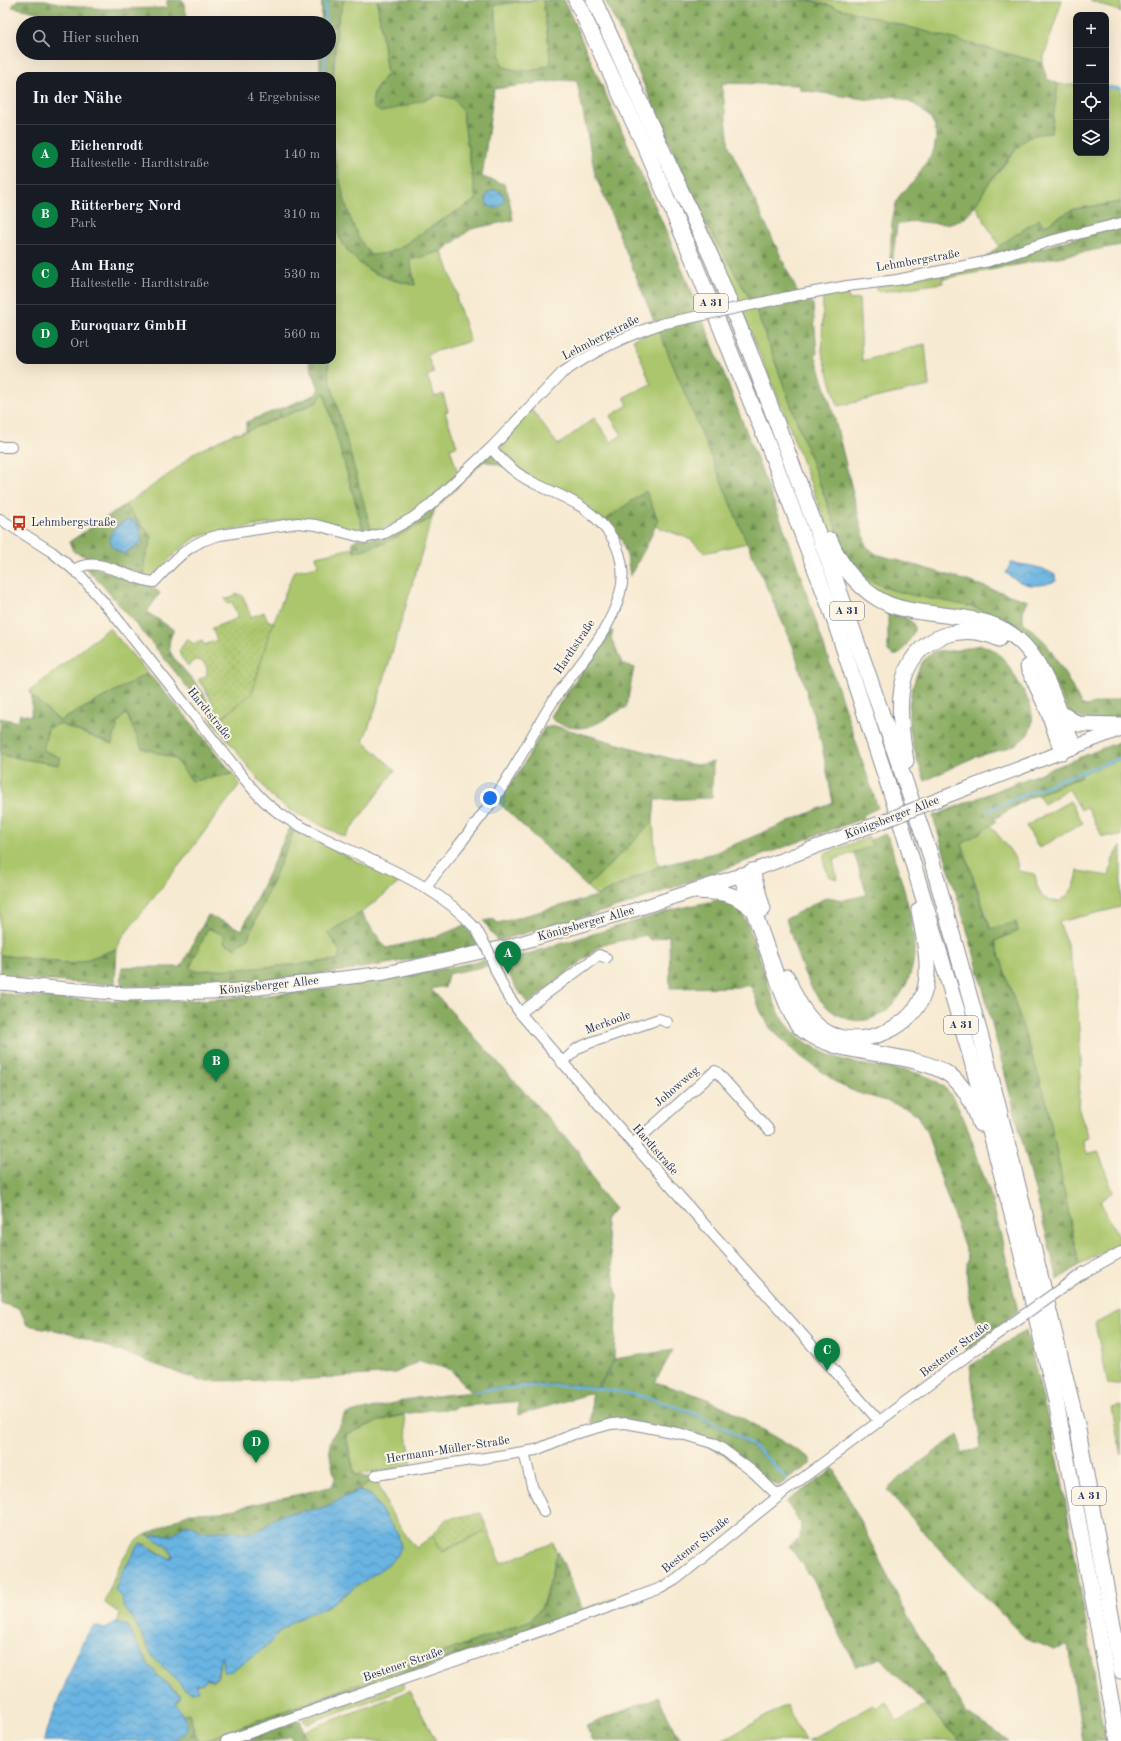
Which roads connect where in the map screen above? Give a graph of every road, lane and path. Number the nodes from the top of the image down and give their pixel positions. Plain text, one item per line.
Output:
1 (576, 0) edge
2 (594, 0) edge
3 (1121, 223) edge
4 (780, 430) junction
5 (0, 447) edge
6 (10, 447) dead end
7 (491, 448) junction
8 (0, 519) edge
9 (74, 570) junction
10 (1059, 712) junction
11 (1121, 726) edge
12 (1121, 729) edge
13 (1068, 750) junction
14 (903, 830) junction
15 (930, 851) junction
16 (747, 873) junction
17 (426, 887) junction
18 (694, 891) junction
19 (752, 909) junction
20 (606, 958) dead end
21 (0, 983) edge
22 (520, 1013) junction
23 (667, 1022) dead end
24 (562, 1063) junction
25 (769, 1130) dead end
26 (633, 1144) junction
27 (1014, 1222) junction
28 (1121, 1252) edge
29 (880, 1422) junction
30 (524, 1452) junction
31 (376, 1475) dead end
32 (782, 1494) junction
33 (544, 1512) dead end
34 (1121, 1671) edge
35 (226, 1741) edge
36 (1118, 1741) edge

1 - 14 highway, A 31
2 - 4 highway, A 31
3 - 7 street, Lehmbergstraße, bridge
4 - 10 highway
4 - 15 highway, A 31
5 - 6 street
7 - 9 street, Lehmbergstraße
7 - 17 street, Hardtstraße
8 - 9 street, Hardtstraße
9 - 17 street, Hardtstraße
10 - 11 highway
10 - 13 highway
12 - 13 main road, Königsberger Allee
13 - 15 highway
13 - 16 main road, Königsberger Allee, bridge
14 - 16 highway
14 - 27 highway, A 31
15 - 34 highway, A 31
16 - 18 main road, Königsberger Allee
16 - 19 highway
17 - 22 street, Hardtstraße, bridge
18 - 19 highway
18 - 21 main road, Königsberger Allee
19 - 27 highway
20 - 22 street
22 - 24 street, Hardtstraße
23 - 24 street, Merkoole
24 - 26 street, Hardtstraße
25 - 26 street, Johowweg
26 - 29 street, Hardtstraße
27 - 36 highway, A 31
28 - 29 street, Bestener Straße, bridge
29 - 32 street, Bestener Straße
30 - 31 street, Hermann-Müller-Straße
30 - 32 street, Hermann-Müller-Straße
30 - 33 street, Hermann-Müller-Straße
32 - 35 street, Bestener Straße

